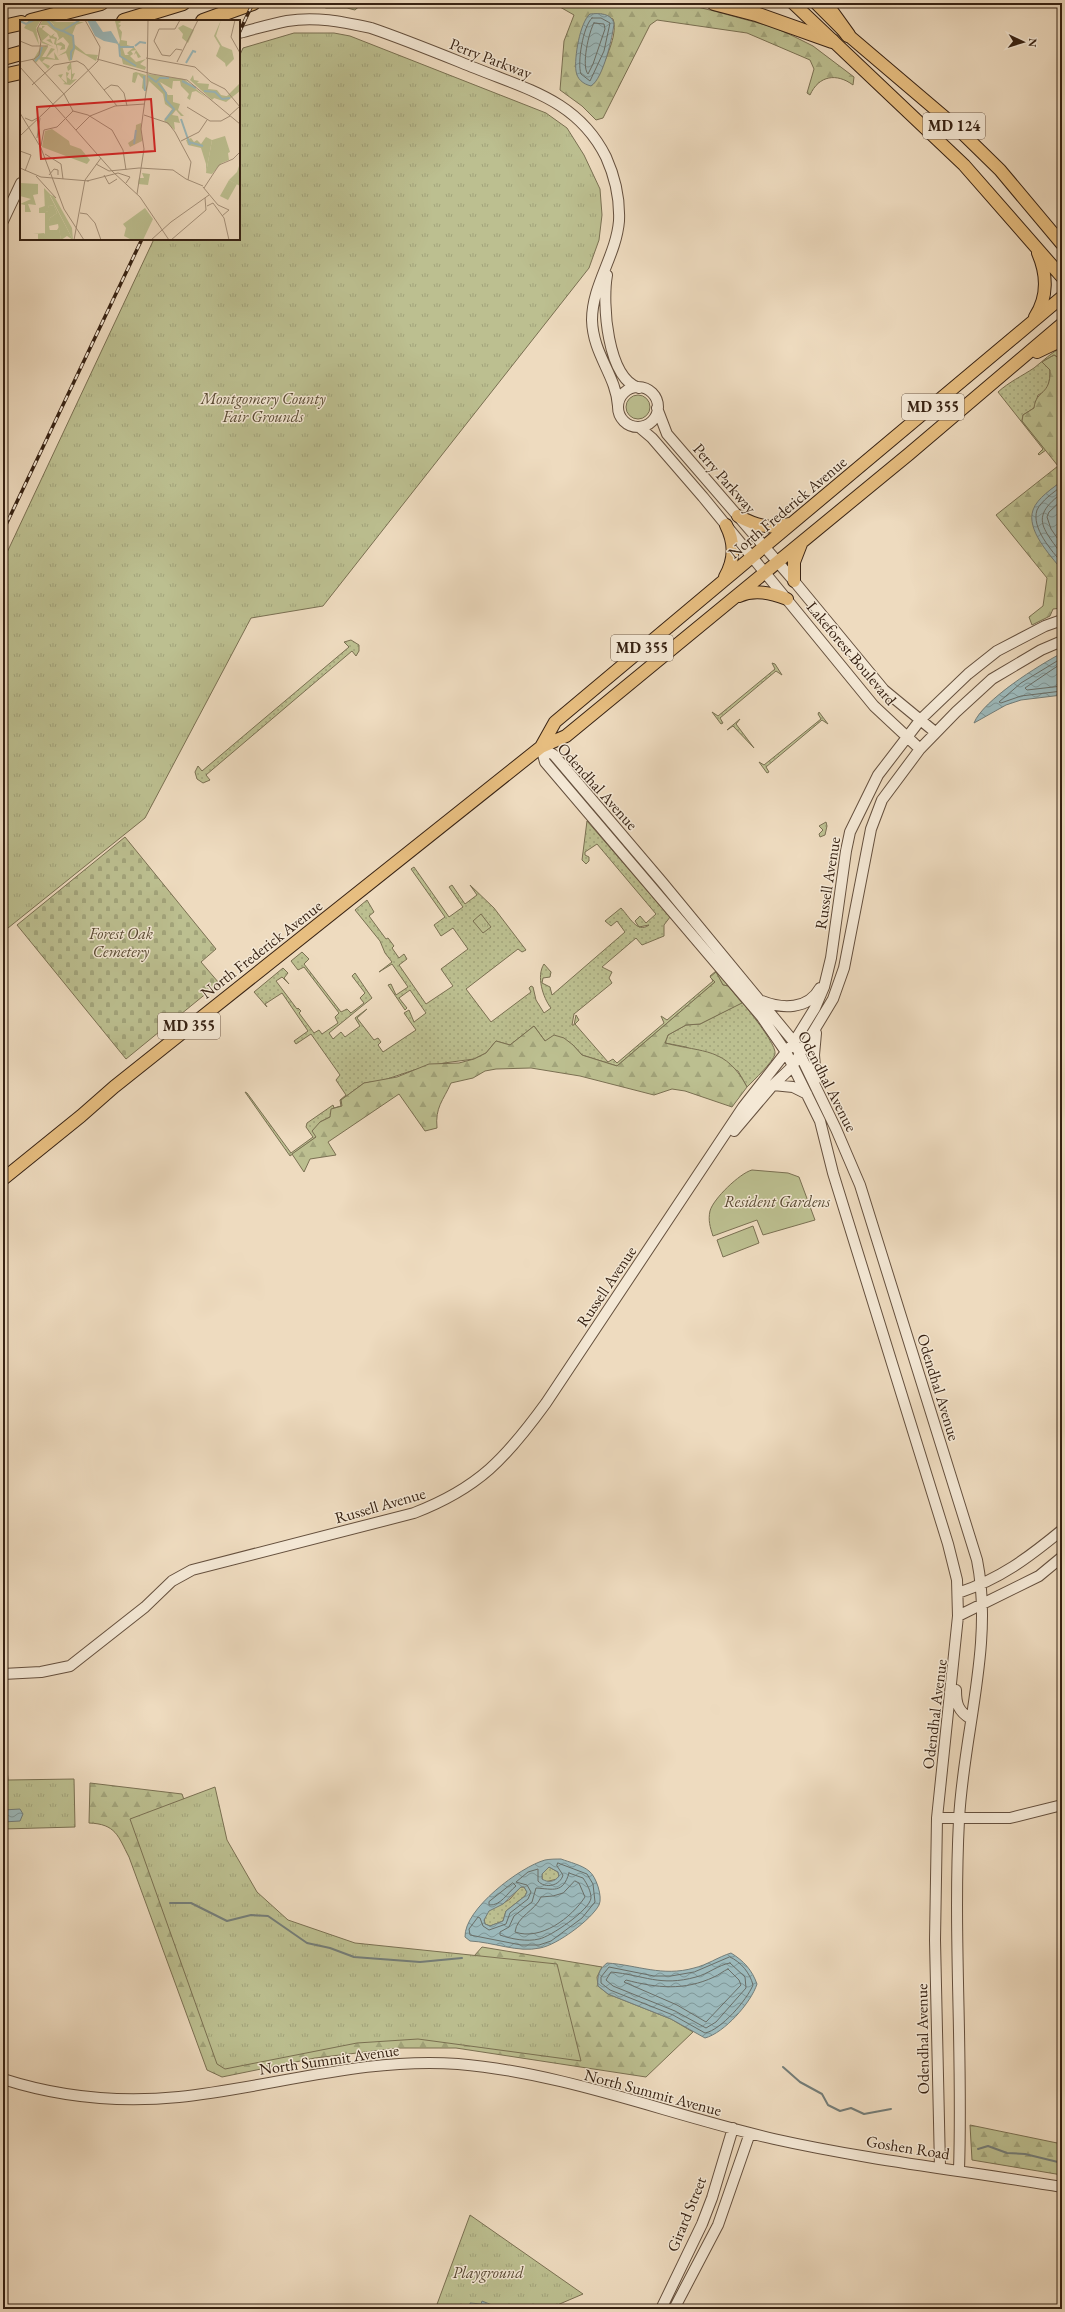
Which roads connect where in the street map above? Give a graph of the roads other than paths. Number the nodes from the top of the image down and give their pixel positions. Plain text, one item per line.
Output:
1 (101, 3) edge
2 (183, 3) edge
3 (253, 3) edge
4 (714, 3) edge
5 (793, 3) edge
6 (816, 3) edge
7 (825, 3) edge
8 (35, 20) edge
9 (127, 20) edge
10 (206, 20) edge
11 (20, 23) edge
12 (3, 27) edge
13 (240, 33) edge
14 (848, 35) junction
15 (832, 41) junction
16 (20, 53) edge
17 (3, 58) edge
18 (20, 72) edge
19 (3, 76) edge
20 (20, 185) edge
21 (3, 221) edge
22 (1050, 229) junction
23 (1062, 237) edge
24 (1033, 242) junction
25 (1062, 244) edge
26 (611, 259) junction
27 (1062, 277) edge
28 (1062, 297) edge
29 (1029, 324) junction
30 (1062, 324) edge
31 (1062, 340) edge
32 (999, 377) junction
33 (639, 388) junction
34 (618, 406) junction
35 (658, 408) junction
36 (639, 427) junction
37 (738, 516) junction
38 (792, 523) junction
39 (726, 525) junction
40 (803, 540) junction
41 (764, 546) junction
42 (751, 557) junction
43 (778, 562) junction
44 (765, 573) junction
45 (724, 580) junction
46 (794, 581) junction
47 (736, 597) junction
48 (787, 599) junction
49 (1062, 620) edge
50 (1062, 641) edge
51 (921, 719) junction
52 (935, 732) junction
53 (906, 737) junction
54 (541, 747) junction
55 (920, 749) junction
56 (828, 970) junction
57 (762, 1001) junction
58 (817, 1028) junction
59 (794, 1042) junction
60 (786, 1052) junction
61 (800, 1054) junction
62 (792, 1067) junction
63 (773, 1085) junction
64 (807, 1094) junction
65 (820, 1094) junction
66 (3, 1179) edge
67 (693, 1182) junction
68 (1062, 1530) edge
69 (1062, 1557) edge
70 (981, 1585) junction
71 (958, 1593) junction
72 (982, 1606) junction
73 (958, 1616) junction
74 (956, 1650) junction
75 (3, 1674) edge
76 (970, 1720) junction
77 (1062, 1805) edge
78 (937, 1818) junction
79 (959, 1820) junction
80 (3, 2079) edge
81 (733, 2128) junction
82 (750, 2133) junction
83 (940, 2167) junction
84 (959, 2170) junction
85 (1062, 2187) edge
86 (661, 2309) edge
87 (674, 2309) edge

1 - 8 highway
2 - 9 highway
3 - 10 highway
4 - 15 highway
5 - 15 main road, MD 124
6 - 14 main road, MD 124
7 - 14 highway
11 - 12 highway
13 - 26 street, Perry Parkway
14 - 22 main road, MD 124
15 - 24 main road, MD 124
16 - 17 highway
18 - 19 highway
20 - 21 street
22 - 23 main road
22 - 25 main road, MD 124
24 - 27 main road, MD 124
24 - 29 main road
26 - 33 street, Perry Parkway
26 - 34 street, Perry Parkway
28 - 29 main road, North Frederick Avenue / MD 355
29 - 38 main road, North Frederick Avenue / MD 355
30 - 32 main road, North Frederick Avenue / MD 355
31 - 32 main road
32 - 40 main road, North Frederick Avenue / MD 355
33 - 34 street
33 - 35 street
34 - 36 street
35 - 36 street
35 - 37 street, Perry Parkway
36 - 39 street, Perry Parkway
37 - 38 main road
37 - 41 street, Perry Parkway
38 - 41 main road, North Frederick Avenue / MD 355
39 - 42 street, Perry Parkway
39 - 45 main road
40 - 43 main road, North Frederick Avenue / MD 355
40 - 46 main road
41 - 42 main road, North Frederick Avenue / MD 355
41 - 43 street, Perry Parkway
42 - 44 street, Perry Parkway
42 - 45 main road, North Frederick Avenue / MD 355
43 - 44 main road, North Frederick Avenue / MD 355
43 - 46 street, Lakeforest Boulevard
44 - 47 main road, North Frederick Avenue / MD 355
44 - 48 street, Lakeforest Boulevard
45 - 54 main road, North Frederick Avenue / MD 355
46 - 51 street, Lakeforest Boulevard
47 - 48 main road
47 - 54 main road, North Frederick Avenue / MD 355
48 - 53 street, Lakeforest Boulevard
49 - 51 street, Russell Avenue
50 - 52 street, Russell Avenue
51 - 52 street, Lakeforest Boulevard
51 - 53 street, Russell Avenue
52 - 55 street, Russell Avenue
53 - 55 street, Lakeforest Boulevard
53 - 56 street, Russell Avenue
54 - 57 street, Odendhal Avenue
54 - 60 street, Odendhal Avenue
54 - 66 main road, North Frederick Avenue / MD 355
55 - 58 street, Russell Avenue
56 - 57 street
56 - 59 street, Russell Avenue
57 - 59 street, Odendhal Avenue
58 - 61 street, Russell Avenue
58 - 65 street
59 - 60 street, Russell Avenue
59 - 61 street, Odendhal Avenue
60 - 62 street, Odendhal Avenue
60 - 67 street, Russell Avenue
61 - 62 street, Russell Avenue
61 - 65 street, Odendhal Avenue
62 - 63 street, Russell Avenue
62 - 64 street, Odendhal Avenue
63 - 64 street
63 - 67 street, Russell Avenue
64 - 71 street, Odendhal Avenue
65 - 70 street, Odendhal Avenue
67 - 75 street, Russell Avenue
68 - 70 street
69 - 72 street
70 - 71 street
70 - 72 street, Odendhal Avenue
71 - 73 street, Odendhal Avenue
72 - 73 street
72 - 76 street, Odendhal Avenue
73 - 74 street, Odendhal Avenue
74 - 76 street
74 - 78 street, Odendhal Avenue
76 - 79 street, Odendhal Avenue
77 - 79 street
78 - 79 street
78 - 83 street, Odendhal Avenue
79 - 84 street, Odendhal Avenue
80 - 81 street, North Summit Avenue
81 - 82 street, North Summit Avenue
81 - 86 street, Girard Street
82 - 83 street, Goshen Road
82 - 87 street, Girard Street
83 - 84 street, Goshen Road
84 - 85 street, Goshen Road

